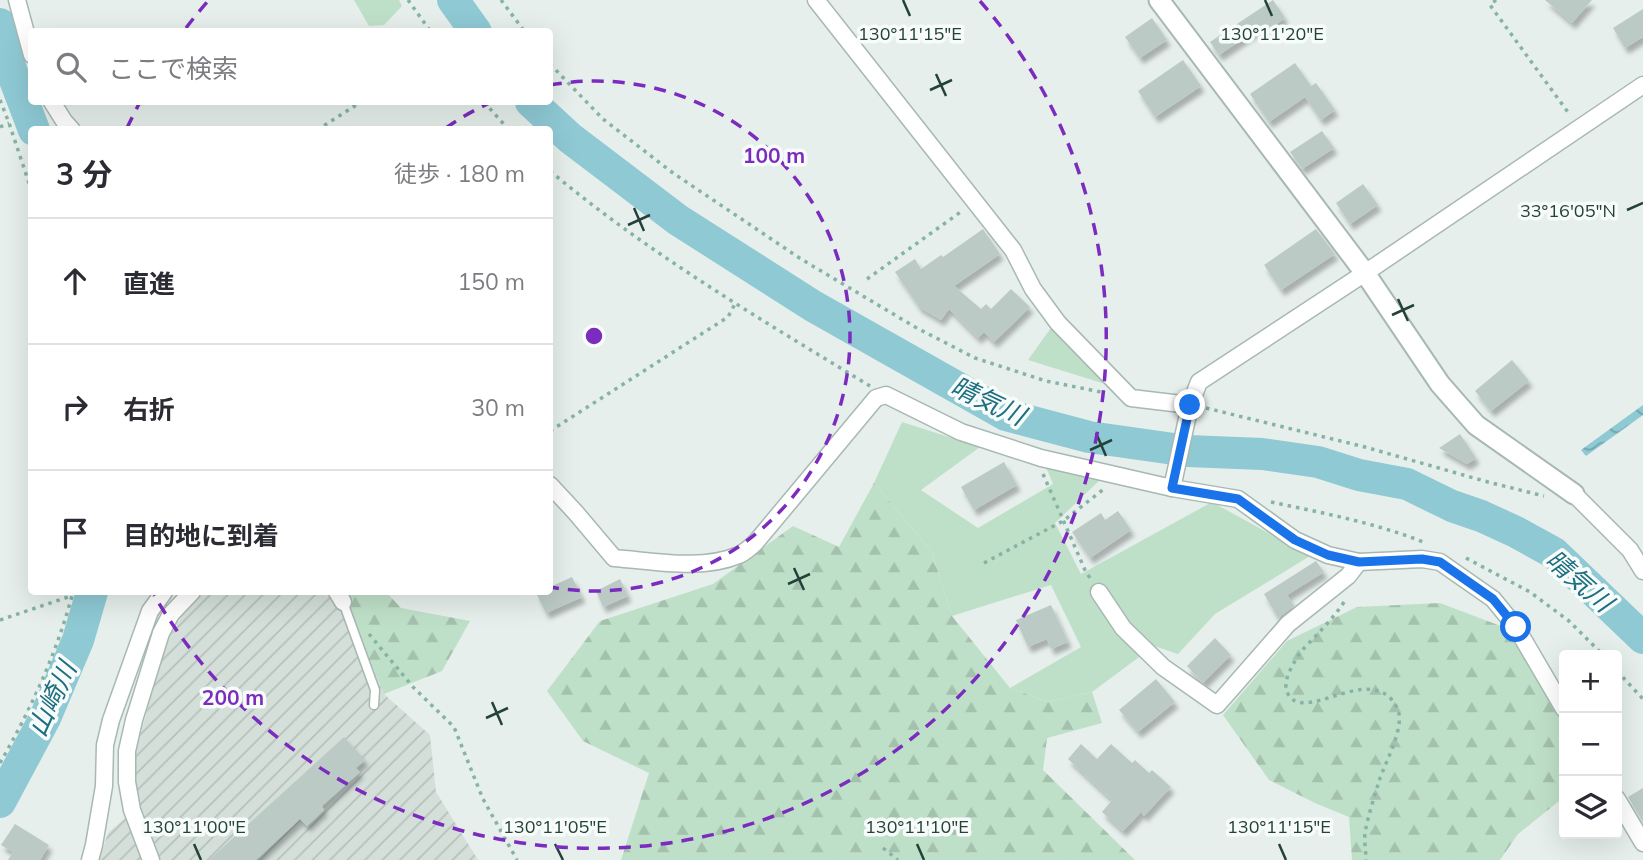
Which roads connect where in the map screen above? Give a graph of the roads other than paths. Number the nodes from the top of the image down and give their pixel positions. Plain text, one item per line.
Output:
1 (17, 0) edge
2 (816, 0) edge
3 (1159, 0) edge
4 (28, 40) edge
5 (1643, 85) edge
6 (53, 105) edge
7 (68, 126) edge
8 (1365, 273) junction
9 (1190, 405) junction
10 (553, 488) edge
11 (1172, 488) junction
12 (1574, 494) joint
13 (1359, 562) junction
14 (1643, 571) edge
15 (1099, 592) road end
16 (162, 595) edge
17 (189, 595) edge
18 (340, 597) edge
19 (1559, 700) edge
20 (373, 705) dead end
21 (1622, 808) edge
22 (1643, 844) edge
23 (90, 860) edge
24 (151, 860) edge

1 - 4 street
2 - 9 street
3 - 8 street
5 - 8 street
6 - 7 street
8 - 9 street
8 - 12 street
9 - 11 street
10 - 11 street
11 - 13 street
12 - 14 street
13 - 15 street
13 - 19 street
16 - 23 street
17 - 24 street
18 - 20 lane
21 - 22 street

